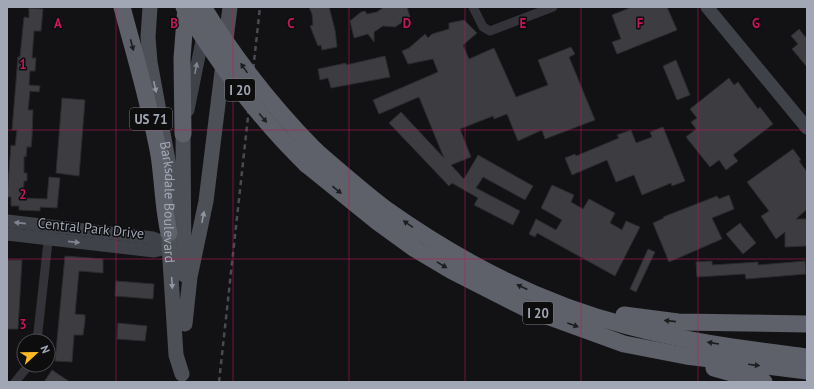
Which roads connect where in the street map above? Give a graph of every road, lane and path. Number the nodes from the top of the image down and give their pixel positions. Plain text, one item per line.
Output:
1 (122, 7) edge
2 (150, 7) edge
3 (185, 7) edge
4 (203, 7) edge
5 (209, 7) edge
6 (230, 7) edge
7 (473, 7) edge
8 (553, 7) edge
9 (707, 7) edge
10 (806, 124) edge
11 (184, 134) junction
12 (7, 221) edge
13 (49, 233) junction
14 (7, 234) edge
15 (180, 242) junction
16 (543, 296) junction
17 (807, 324) edge
18 (38, 333) edge
19 (624, 344) junction
20 (807, 357) edge
21 (807, 371) edge
22 (22, 373) edge
23 (182, 378) edge
24 (15, 382) edge
25 (764, 382) edge

1 -> 15 highway, US 71
2 -> 15 main road, Barksdale Boulevard
3 - 11 highway, US 71
3 -> 19 highway, I 20, bridge
16 -> 4 highway, I 20, bridge
11 -> 5 main road, Barksdale Boulevard
15 -> 6 main road
7 - 8 street
9 - 10 main road
11 - 15 main road, Barksdale Boulevard / US 71
13 -> 12 main road, Central Park Drive
13 - 14 main road, Central Park Drive
13 - 15 main road, Central Park Drive
13 - 18 street
15 -> 23 main road, Barksdale Boulevard / US 71
15 - 23 main road, Barksdale Boulevard / US 71
17 -> 16 highway
20 -> 16 highway, I 20
19 -> 21 highway, I 20
19 - 25 highway
22 - 24 street

